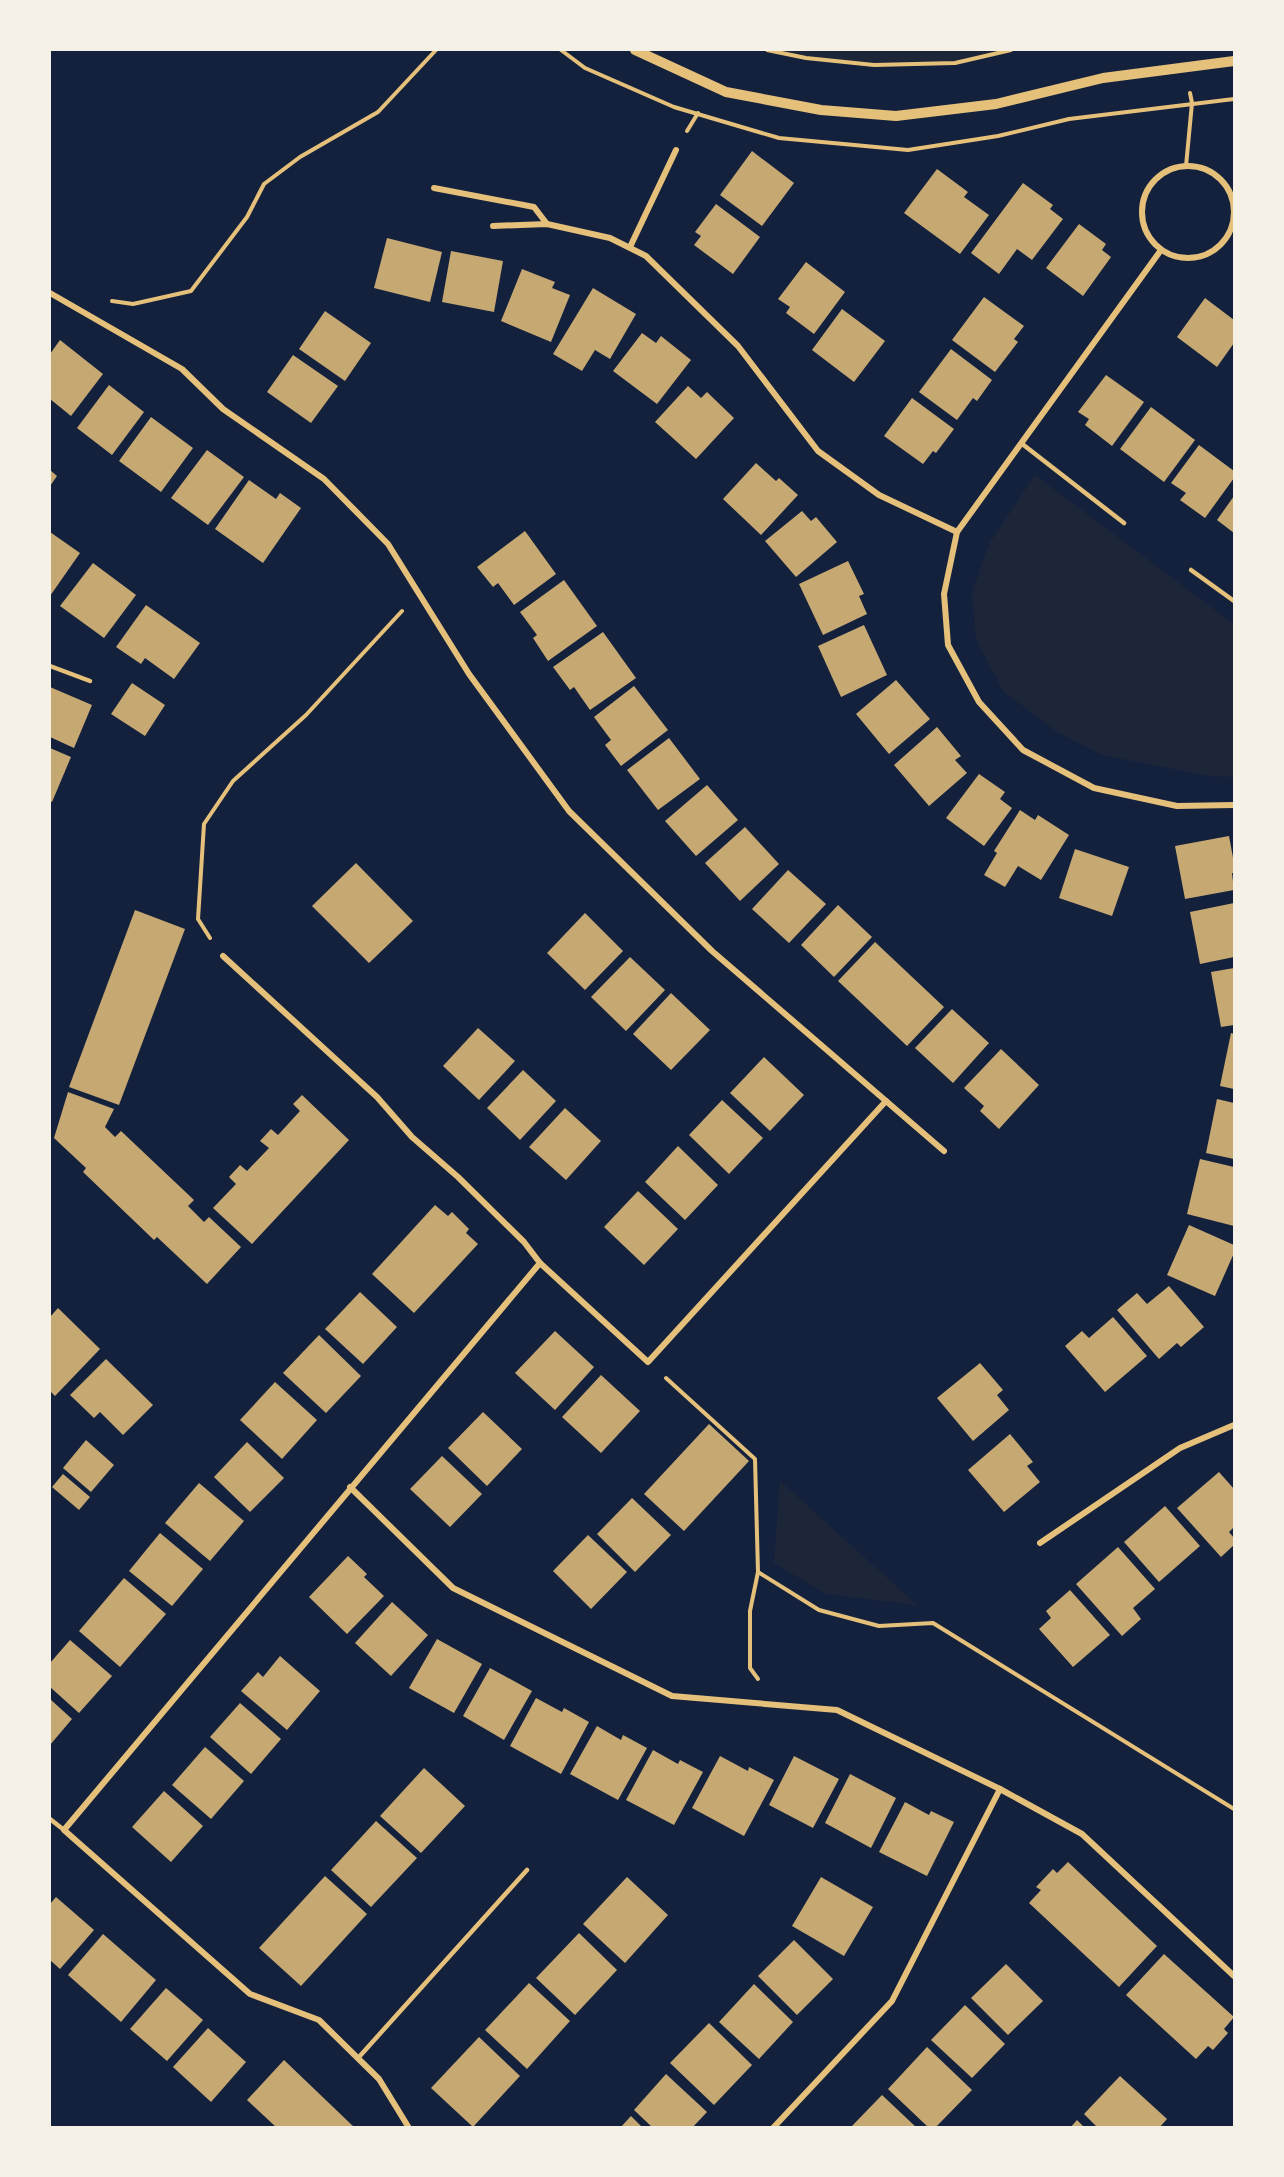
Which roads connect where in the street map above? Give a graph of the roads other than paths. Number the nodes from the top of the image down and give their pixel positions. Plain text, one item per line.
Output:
1 (635, 50) edge
2 (1234, 61) edge
3 (676, 150) dead end
4 (434, 188) dead end
5 (547, 224) junction
6 (493, 226) dead end
7 (630, 247) junction
8 (1161, 250) junction
9 (50, 292) edge
10 (1021, 443) junction
11 (1124, 523) dead end
12 (957, 532) junction
13 (1191, 570) dead end
14 (1234, 601) edge
15 (50, 666) edge
16 (90, 681) dead end
17 (1234, 805) edge
18 (223, 956) road end
19 (886, 1101) junction
20 (944, 1151) dead end
21 (540, 1263) junction
22 (1234, 1425) edge
23 (350, 1487) junction
24 (1040, 1543) dead end
25 (1000, 1789) junction
26 (50, 1819) edge
27 (64, 1830) junction
28 (527, 1870) dead end
29 (1234, 1976) edge
30 (359, 2057) junction
31 (410, 2127) edge
32 (773, 2127) edge

1 - 2 street
3 - 7 street
4 - 5 street
5 - 6 street
5 - 7 street
7 - 12 street
8 - 8 street
8 - 10 street
9 - 19 street
10 - 11 lane
10 - 12 street
12 - 17 street
13 - 14 lane
15 - 16 lane
18 - 21 street
19 - 20 street
19 - 21 street
21 - 23 street
22 - 24 street
23 - 25 street
23 - 27 street
25 - 29 street
25 - 32 street
26 - 27 lane
27 - 30 street
28 - 30 lane
30 - 31 street

